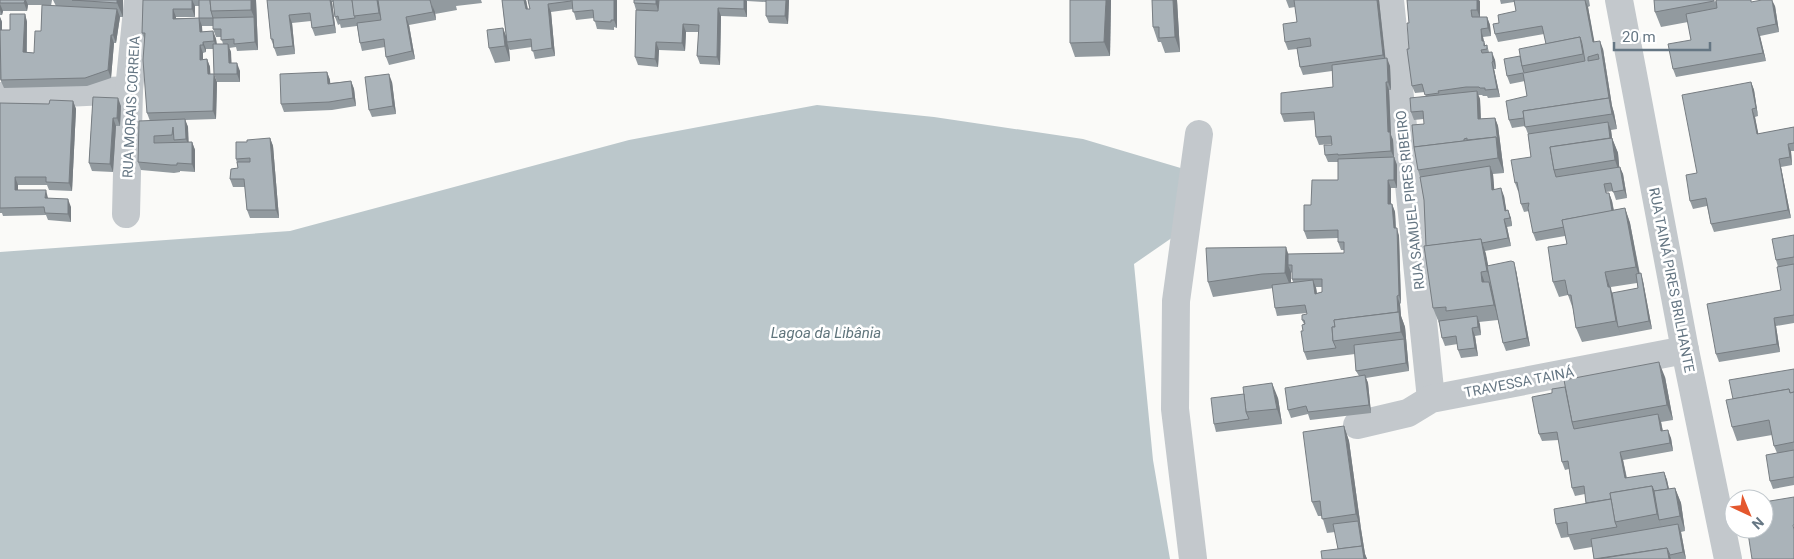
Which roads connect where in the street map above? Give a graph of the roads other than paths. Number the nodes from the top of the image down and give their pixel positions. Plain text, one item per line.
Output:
1 (138, 0) edge
2 (1390, 0) edge
3 (1620, 0) edge
4 (129, 90) junction
5 (0, 96) edge
6 (1199, 134) dead end
7 (126, 214) dead end
8 (1685, 350) junction
9 (1431, 399) junction
10 (1357, 425) dead end
11 (1193, 559) edge
12 (1728, 559) edge

1 - 4 street, RUA MORAIS CORREIA
2 - 9 street, RUA SAMUEL PIRES RIBEIRO
3 - 8 street, RUA TAINÁ PIRES BRILHANTE
4 - 5 street
4 - 7 street, RUA MORAIS CORREIA
6 - 11 street
8 - 9 street, TRAVESSA TAINÁ
8 - 12 street, RUA TAINÁ PIRES BRILHANTE
9 - 10 street, TRAVESSA TAINÁ

